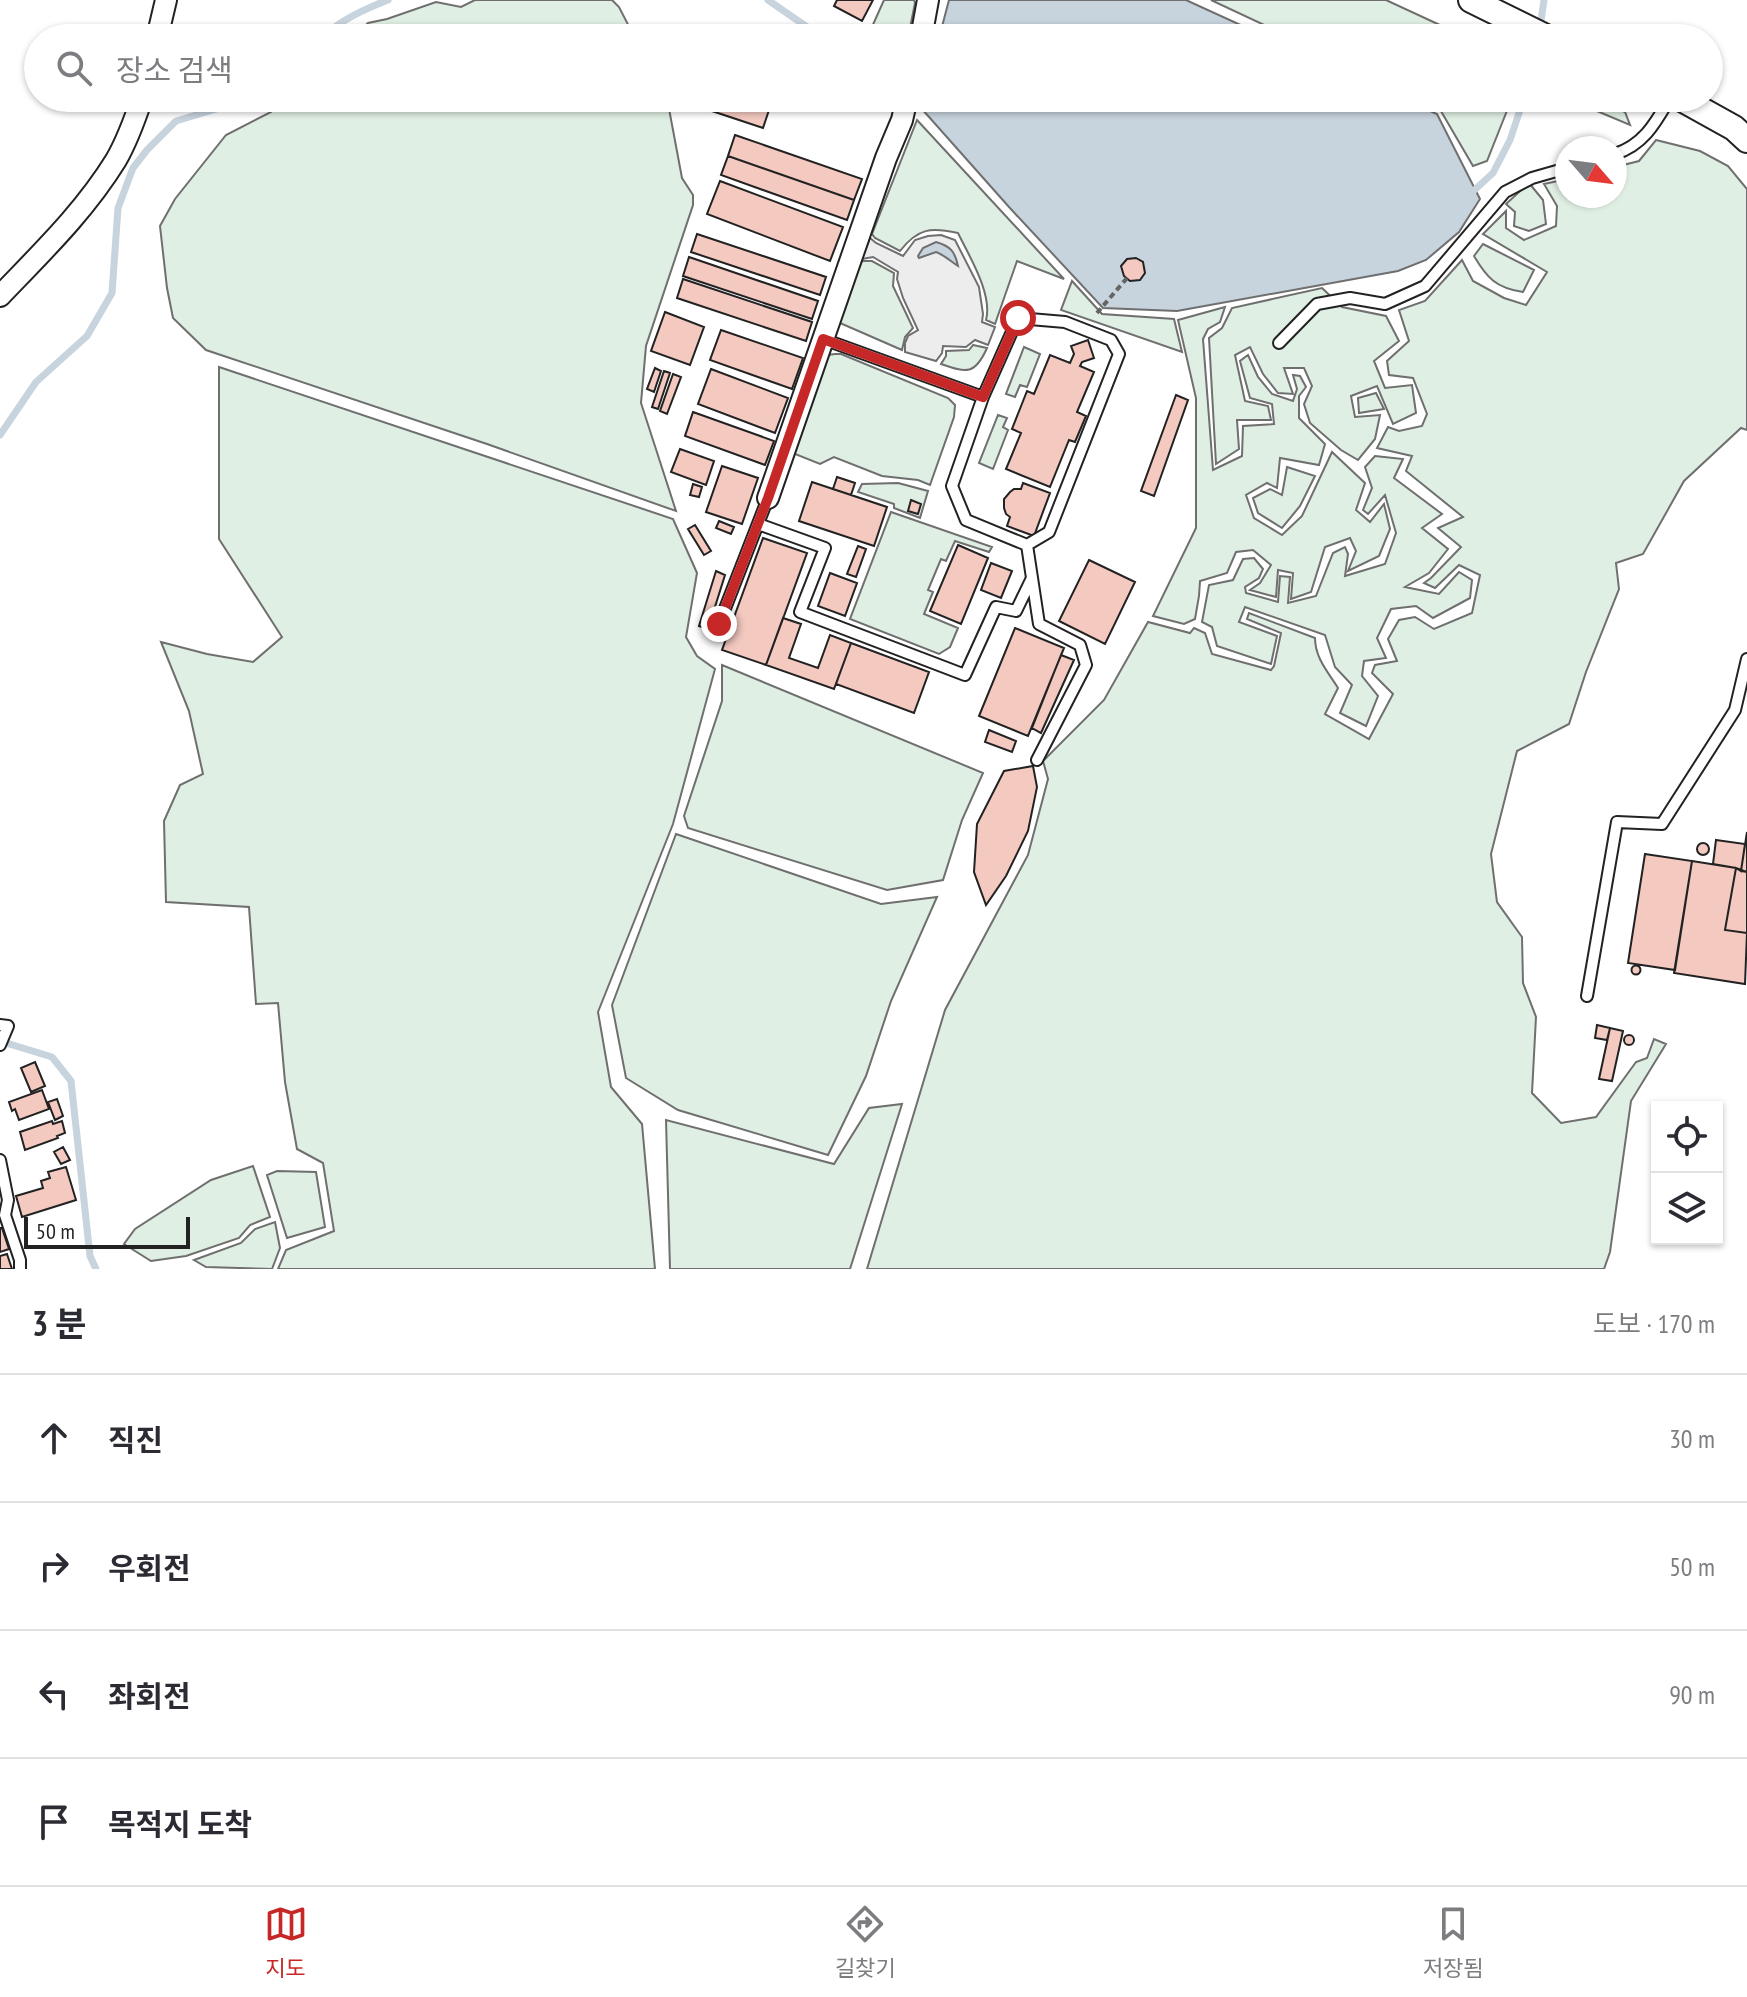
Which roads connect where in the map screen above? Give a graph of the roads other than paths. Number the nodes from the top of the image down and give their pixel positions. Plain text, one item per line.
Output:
1 (928, 0) edge
2 (1471, 0) edge
3 (924, 24) edge
4 (1517, 24) edge
5 (137, 112) edge
6 (904, 112) edge
7 (1662, 112) edge
8 (1705, 112) edge
9 (1747, 140) edge
10 (1627, 149) edge
11 (1555, 171) edge
12 (0, 296) edge
13 (823, 339) junction
14 (1279, 343) dead end
15 (983, 397) junction
16 (768, 498) joint
17 (758, 524) junction
18 (1027, 545) junction
19 (1032, 578) junction
20 (719, 624) dead end
21 (1747, 659) edge
22 (1037, 760) dead end
23 (1587, 996) dead end
24 (4, 1026) edge
25 (0, 1045) edge
26 (0, 1160) edge
27 (20, 1269) edge

1 - 3 street
2 - 4 street
5 - 12 street
6 - 13 street
7 - 10 lane
8 - 9 street
11 - 14 lane
13 - 15 lane
13 - 16 street
15 - 18 lane
15 - 18 lane
16 - 17 lane
17 - 19 lane
17 - 20 lane
18 - 19 lane
19 - 22 lane
21 - 23 lane
24 - 25 lane
26 - 27 lane

